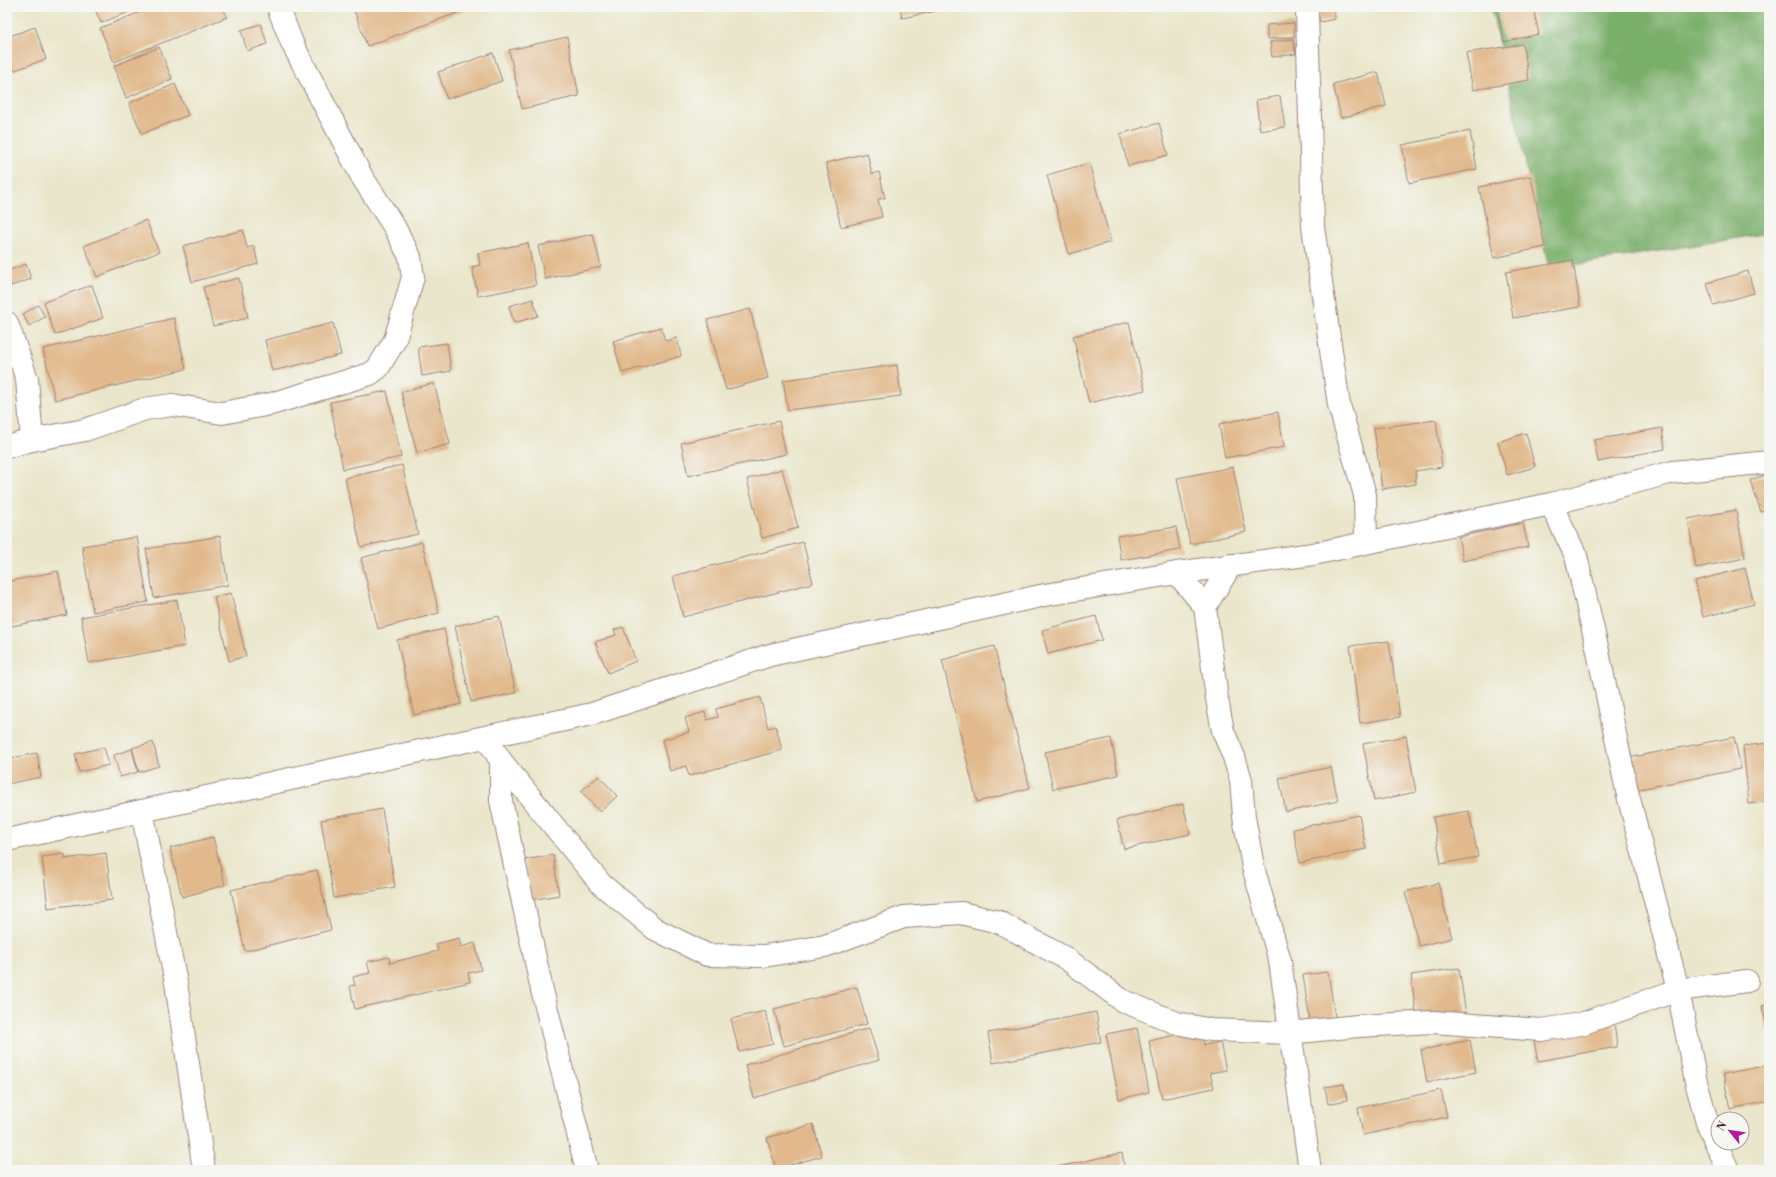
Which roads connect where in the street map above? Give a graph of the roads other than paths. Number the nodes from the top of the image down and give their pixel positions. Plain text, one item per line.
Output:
1 (278, 7) edge
2 (1307, 11) dead end
3 (7, 323) edge
4 (32, 440) junction
5 (7, 447) edge
6 (1769, 462) edge
7 (1551, 504) junction
8 (1366, 542) junction
9 (1231, 566) junction
10 (1177, 573) junction
11 (1205, 607) junction
12 (486, 737) junction
13 (502, 761) junction
14 (142, 811) junction
15 (7, 840) edge
16 (1747, 981) dead end
17 (1678, 990) junction
18 (1289, 1033) junction
19 (204, 1170) edge
20 (587, 1170) edge
21 (1310, 1170) edge
22 (1728, 1170) edge

1 - 4 street
2 - 8 street
3 - 4 street
4 - 5 street
6 - 7 street
7 - 8 street
7 - 17 street
8 - 9 street
9 - 10 street
9 - 11 street
10 - 11 street
10 - 12 street
11 - 18 street
12 - 13 street
12 - 14 street
13 - 18 street
13 - 20 street
14 - 15 street
14 - 19 street
16 - 17 street
17 - 18 street
17 - 22 street
18 - 21 street

